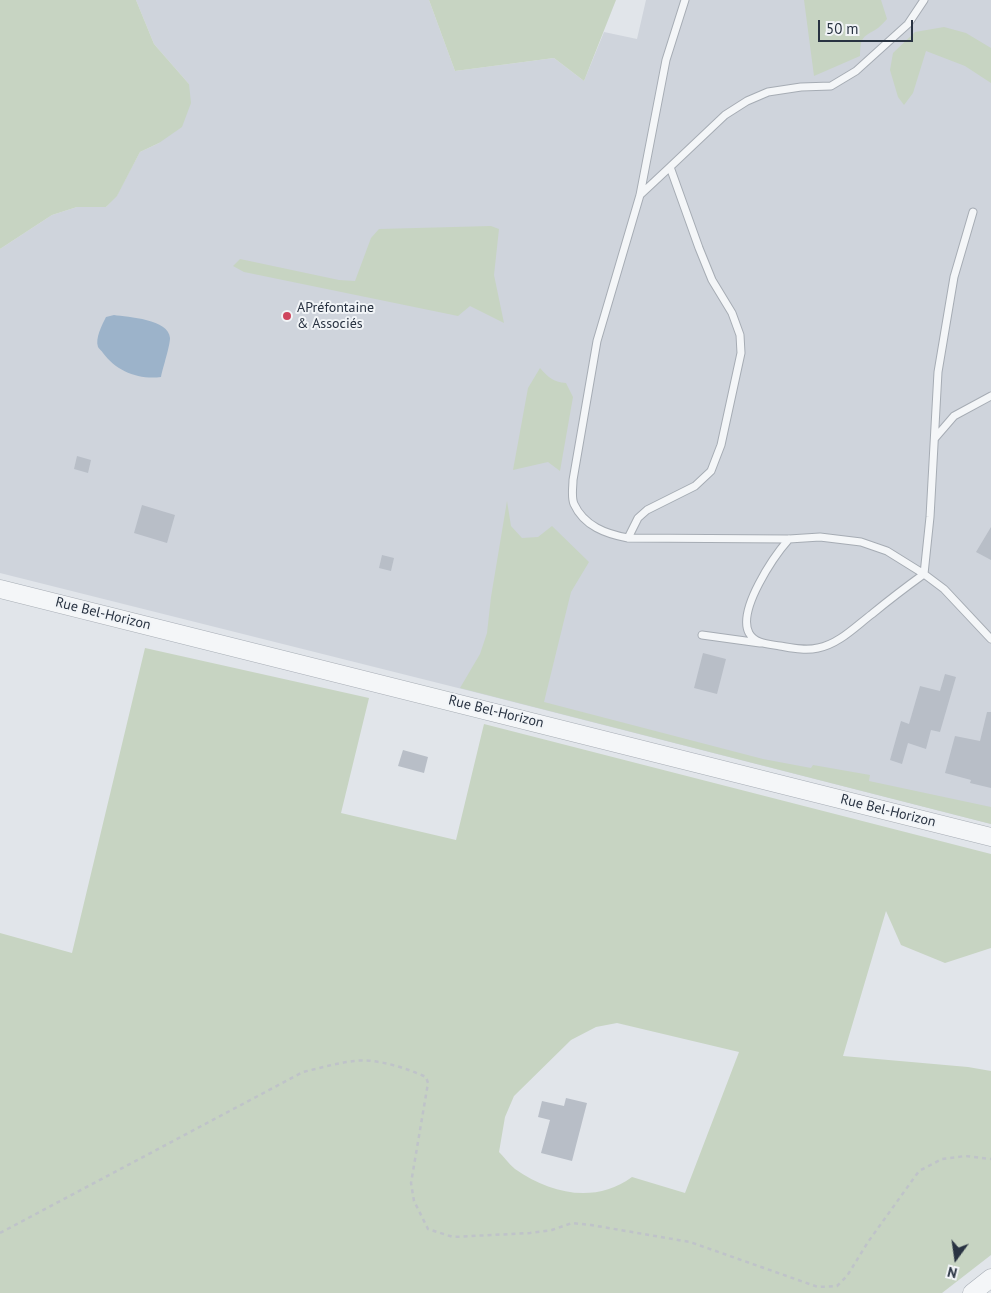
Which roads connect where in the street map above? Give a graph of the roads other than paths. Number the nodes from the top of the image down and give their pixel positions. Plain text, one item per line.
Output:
1 (685, 0) edge
2 (924, 0) edge
3 (670, 167) junction
4 (640, 195) junction
5 (973, 212) dead end
6 (991, 396) edge
7 (935, 438) junction
8 (628, 538) junction
9 (789, 539) junction
10 (924, 574) junction
11 (0, 589) edge
12 (702, 635) dead end
13 (991, 639) edge
14 (761, 643) junction
15 (991, 837) edge
16 (991, 1278) edge
17 (972, 1293) edge

1 - 4 lane
2 - 3 lane
3 - 4 lane
3 - 8 lane
4 - 8 lane
5 - 7 lane
6 - 7 lane
7 - 10 lane
8 - 9 lane
9 - 10 lane
9 - 14 lane
10 - 13 lane
10 - 14 lane
11 - 15 street, Rue Bel-Horizon
12 - 14 lane
16 - 17 street

